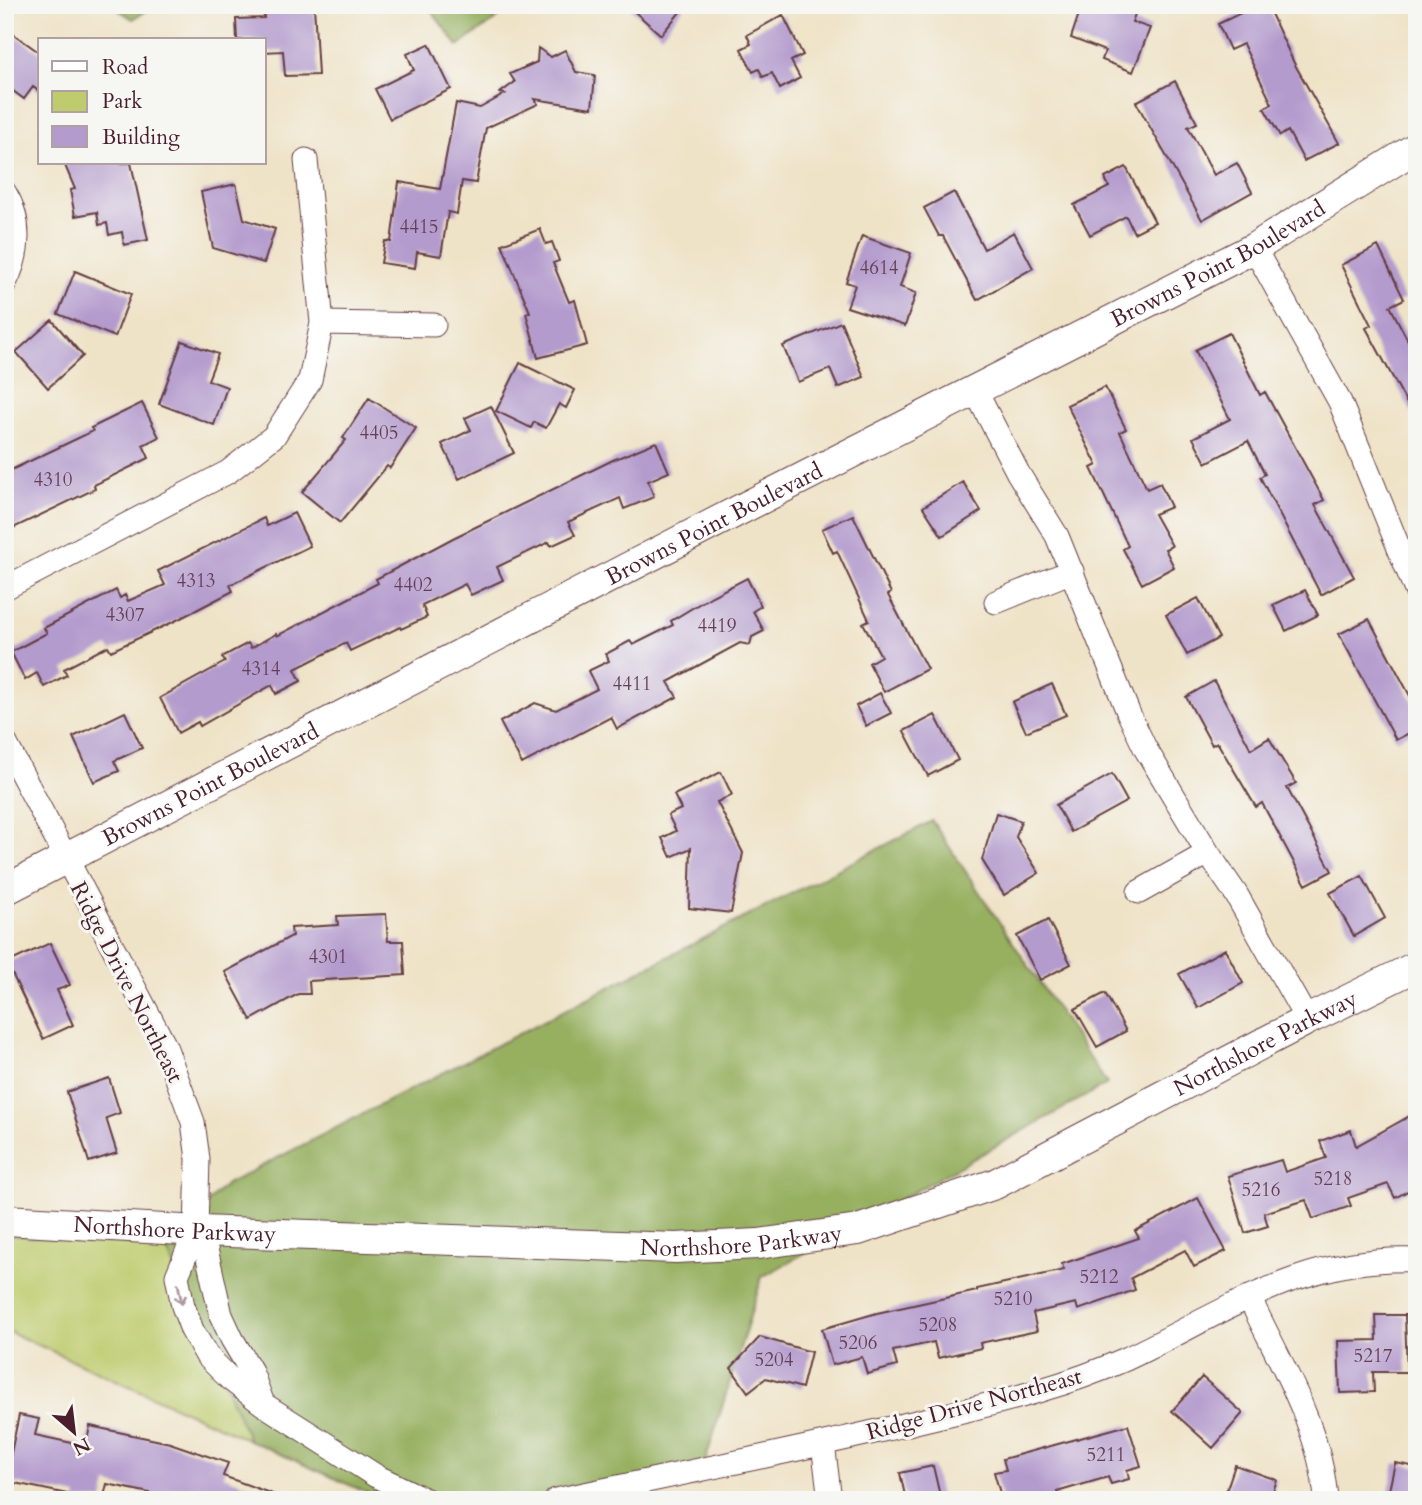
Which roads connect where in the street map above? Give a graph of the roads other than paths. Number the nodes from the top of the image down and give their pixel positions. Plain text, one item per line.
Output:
1 (1417, 147) edge
2 (306, 160) dead end
3 (5, 193) edge
4 (1254, 247) junction
5 (5, 283) edge
6 (322, 323) junction
7 (434, 325) dead end
8 (975, 390) junction
9 (1072, 571) junction
10 (5, 587) edge
11 (1417, 593) edge
12 (996, 602) dead end
13 (5, 742) edge
14 (1208, 853) junction
15 (65, 859) junction
16 (5, 890) edge
17 (1139, 892) dead end
18 (1417, 966) edge
19 (1307, 1020) junction
20 (5, 1220) edge
21 (196, 1230) junction
22 (1417, 1260) edge
23 (1249, 1297) junction
24 (263, 1404) junction
25 (823, 1444) junction
26 (426, 1500) edge
27 (556, 1500) edge
28 (830, 1500) edge
29 (1326, 1500) edge

1 - 4 street, Browns Point Boulevard
2 - 6 street
3 - 5 street
4 - 8 street, Browns Point Boulevard
4 - 11 street
6 - 7 street
6 - 10 street
8 - 9 street
8 - 15 street, Browns Point Boulevard
9 - 12 street
9 - 14 street
13 - 15 street, Ridge Drive Northeast
14 - 17 street
14 - 19 street
15 - 16 street, Browns Point Boulevard
15 - 21 street, Ridge Drive Northeast
18 - 19 street, Northshore Parkway
19 - 21 street, Northshore Parkway
20 - 21 street, Northshore Parkway
21 - 24 street, Ridge Drive Northeast
21 -> 24 street, Ridge Drive Northeast
22 - 23 street, Ridge Drive Northeast
23 - 25 street, Ridge Drive Northeast
23 - 29 street
24 - 26 street, Ridge Drive Northeast
25 - 27 street, Ridge Drive Northeast
25 - 28 street

